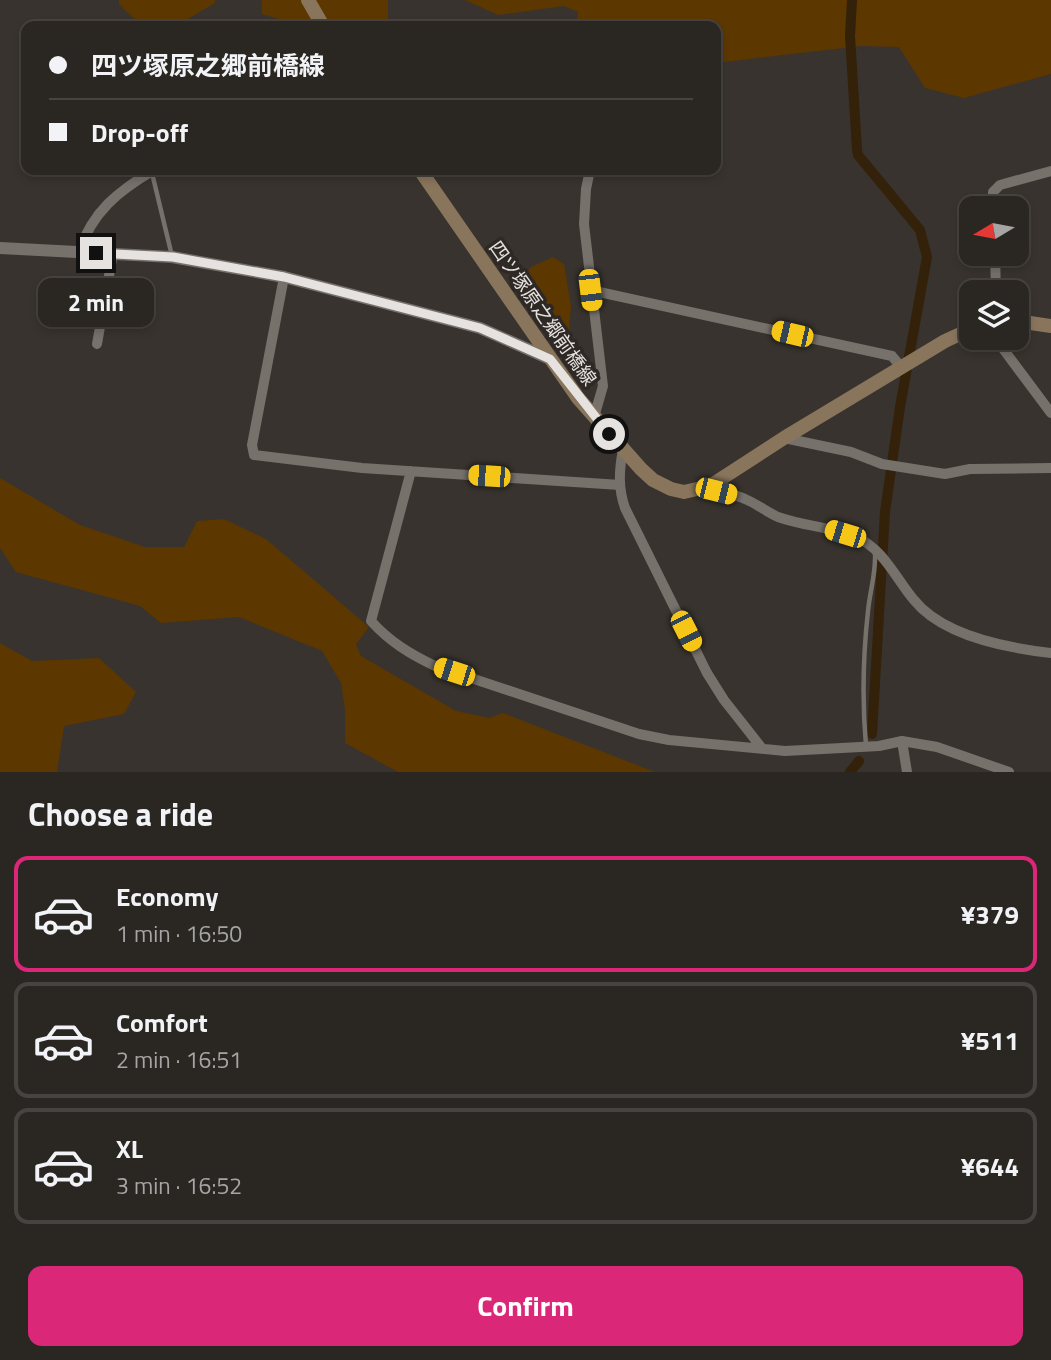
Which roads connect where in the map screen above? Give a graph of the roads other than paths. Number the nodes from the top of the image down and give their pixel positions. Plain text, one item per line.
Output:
1 (308, 0) edge
2 (320, 21) edge
3 (1051, 171) edge
4 (148, 175) edge
5 (154, 175) edge
6 (423, 175) edge
7 (589, 175) edge
8 (993, 196) edge
9 (0, 248) edge
10 (79, 252) junction
11 (113, 253) junction
12 (173, 257) junction
13 (284, 277) junction
14 (590, 290) junction
15 (1029, 323) edge
16 (1051, 326) edge
17 (959, 335) edge
18 (97, 344) dead end
19 (1004, 350) edge
20 (550, 359) junction
21 (906, 364) junction
22 (1051, 413) edge
23 (594, 417) junction
24 (784, 438) junction
25 (623, 450) junction
26 (1051, 468) edge
27 (411, 471) junction
28 (620, 485) junction
29 (710, 486) junction
30 (874, 550) junction
31 (1051, 653) edge
32 (902, 741) junction
33 (761, 747) junction
34 (866, 747) junction
35 (907, 772) edge
36 (1009, 772) edge

1 - 2 main road
3 - 8 street
4 - 10 street
5 - 12 lane
6 - 20 main road, 四ツ塚原之郷前橋線
7 - 14 street
9 - 10 street
10 - 11 street
11 - 12 street
11 - 18 street
12 - 13 street
13 - 20 street
13 - 27 street
14 - 21 street
14 - 23 street
15 - 16 main road
17 - 21 main road, 四ツ塚原之郷前橋線
19 - 22 street
20 - 23 main road, 四ツ塚原之郷前橋線
21 - 24 main road, 四ツ塚原之郷前橋線
23 - 25 main road, 四ツ塚原之郷前橋線
24 - 26 street
24 - 29 main road, 四ツ塚原之郷前橋線
25 - 28 street
25 - 29 main road, 四ツ塚原之郷前橋線
27 - 28 street
27 - 33 street
28 - 33 street
29 - 30 street
30 - 31 street
30 - 34 lane
32 - 34 street
32 - 35 street
32 - 36 street
33 - 34 street

